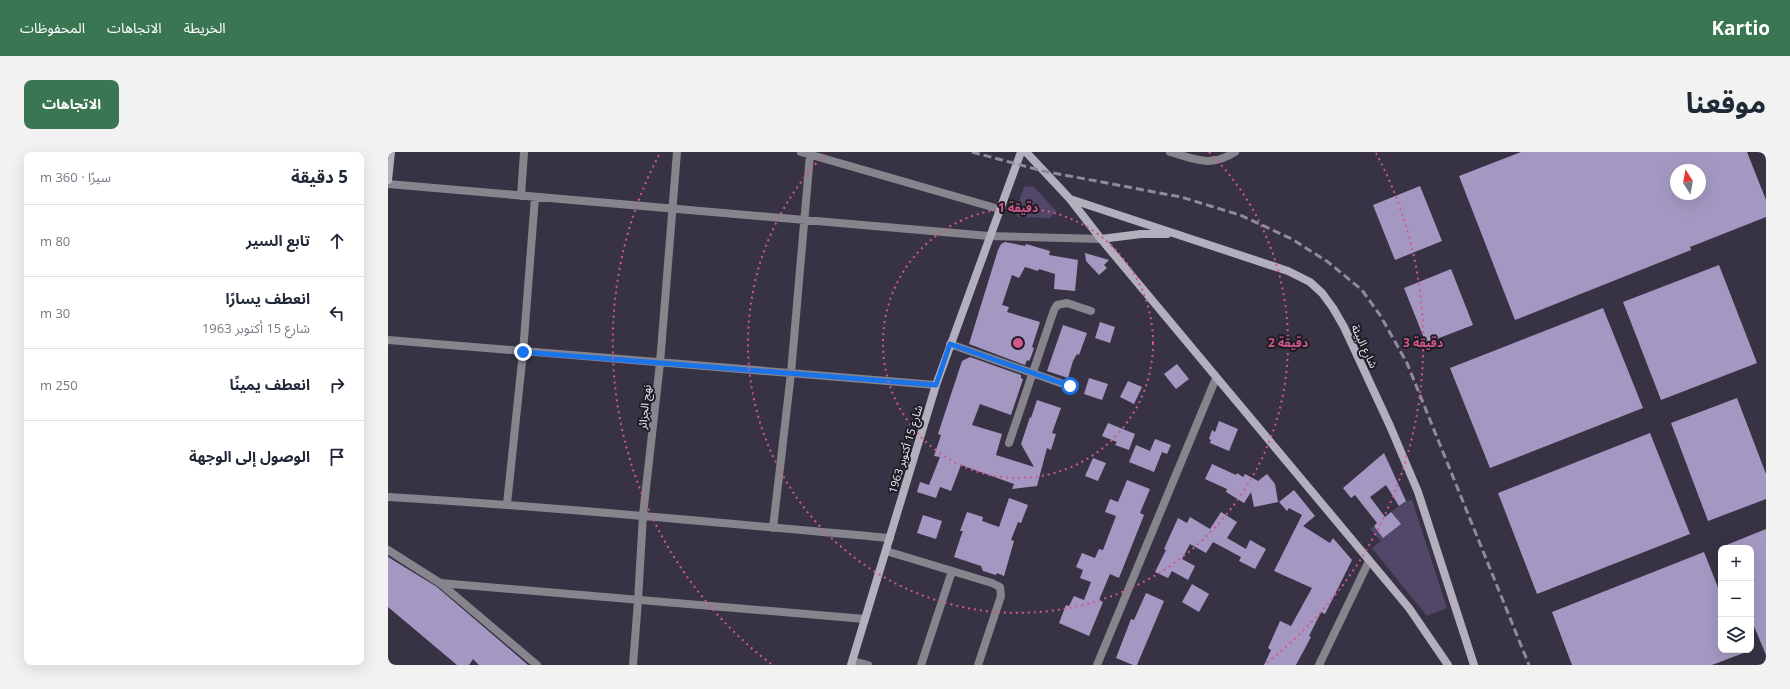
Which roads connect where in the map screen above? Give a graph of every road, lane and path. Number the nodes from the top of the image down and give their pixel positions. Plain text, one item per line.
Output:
1 (391, 152) edge
2 (524, 152) edge
3 (677, 152) edge
4 (801, 152) edge
5 (1020, 152) edge
6 (1026, 152) edge
7 (1170, 152) edge
8 (1235, 152) edge
9 (810, 155) junction
10 (388, 180) edge
11 (388, 184) edge
12 (521, 196) junction
13 (535, 197) junction
14 (1070, 199) junction
15 (672, 209) junction
16 (999, 209) junction
17 (805, 220) junction
18 (1174, 234) junction
19 (989, 236) junction
20 (1101, 239) junction
21 (1091, 311) dead end
22 (388, 340) edge
23 (950, 344) junction
24 (523, 352) junction
25 (660, 363) junction
26 (791, 373) junction
27 (1033, 373) junction
28 (1216, 378) junction
29 (936, 385) junction
30 (1070, 386) dead end
31 (1009, 443) dead end
32 (388, 497) edge
33 (507, 504) junction
34 (643, 515) junction
35 (773, 528) junction
36 (890, 538) junction
37 (388, 550) edge
38 (886, 551) junction
39 (1370, 561) junction
40 (952, 571) junction
41 (440, 583) junction
42 (638, 601) junction
43 (865, 619) junction
44 (852, 663) edge
45 (537, 665) edge
46 (633, 665) edge
47 (868, 665) edge
48 (921, 665) edge
49 (978, 665) edge
50 (1097, 665) edge
51 (1319, 665) edge
52 (1448, 665) edge
53 (1474, 665) edge

1 - 10 main road
2 - 12 street
3 - 15 street, نهج الجزائر
4 - 9 street
5 - 16 main road, شارع 15 أكتوبر 1963
6 - 14 main road, شارع البيئة
7 - 8 street
9 - 16 street
9 - 17 street
11 - 12 street
12 - 13 street
13 - 15 street
13 - 24 street
14 - 18 main road, شارع البيئة
14 - 20 main road, شارع البيئة
15 - 17 street
15 - 25 street, نهج الجزائر
16 - 19 main road, شارع 15 أكتوبر 1963
17 - 19 street
17 - 26 street
18 - 20 main road
18 - 53 main road, شارع البيئة
19 - 20 street
19 - 23 main road, شارع 15 أكتوبر 1963
20 - 28 main road, شارع البيئة
21 - 27 street
22 - 24 street
23 - 27 street
23 - 29 main road, شارع 15 أكتوبر 1963
24 - 25 street
24 - 33 street
25 - 26 street
25 - 34 street, نهج الجزائر
26 - 29 street
26 - 35 street
27 - 30 street
27 - 31 street
28 - 39 main road, شارع البيئة
28 - 50 street
29 - 36 main road, شارع 15 أكتوبر 1963
32 - 33 street
33 - 34 street
34 - 35 street
34 - 42 street, نهج الجزائر
35 - 36 street
36 - 38 main road, شارع 15 أكتوبر 1963
37 - 41 street
38 - 40 street
38 - 43 main road, شارع 15 أكتوبر 1963
39 - 51 street
39 - 52 main road, شارع البيئة
40 - 48 street
40 - 49 street
41 - 42 street
41 - 45 street
42 - 43 street
42 - 46 street, نهج الجزائر
43 - 44 main road, شارع 15 أكتوبر 1963
44 - 47 street

